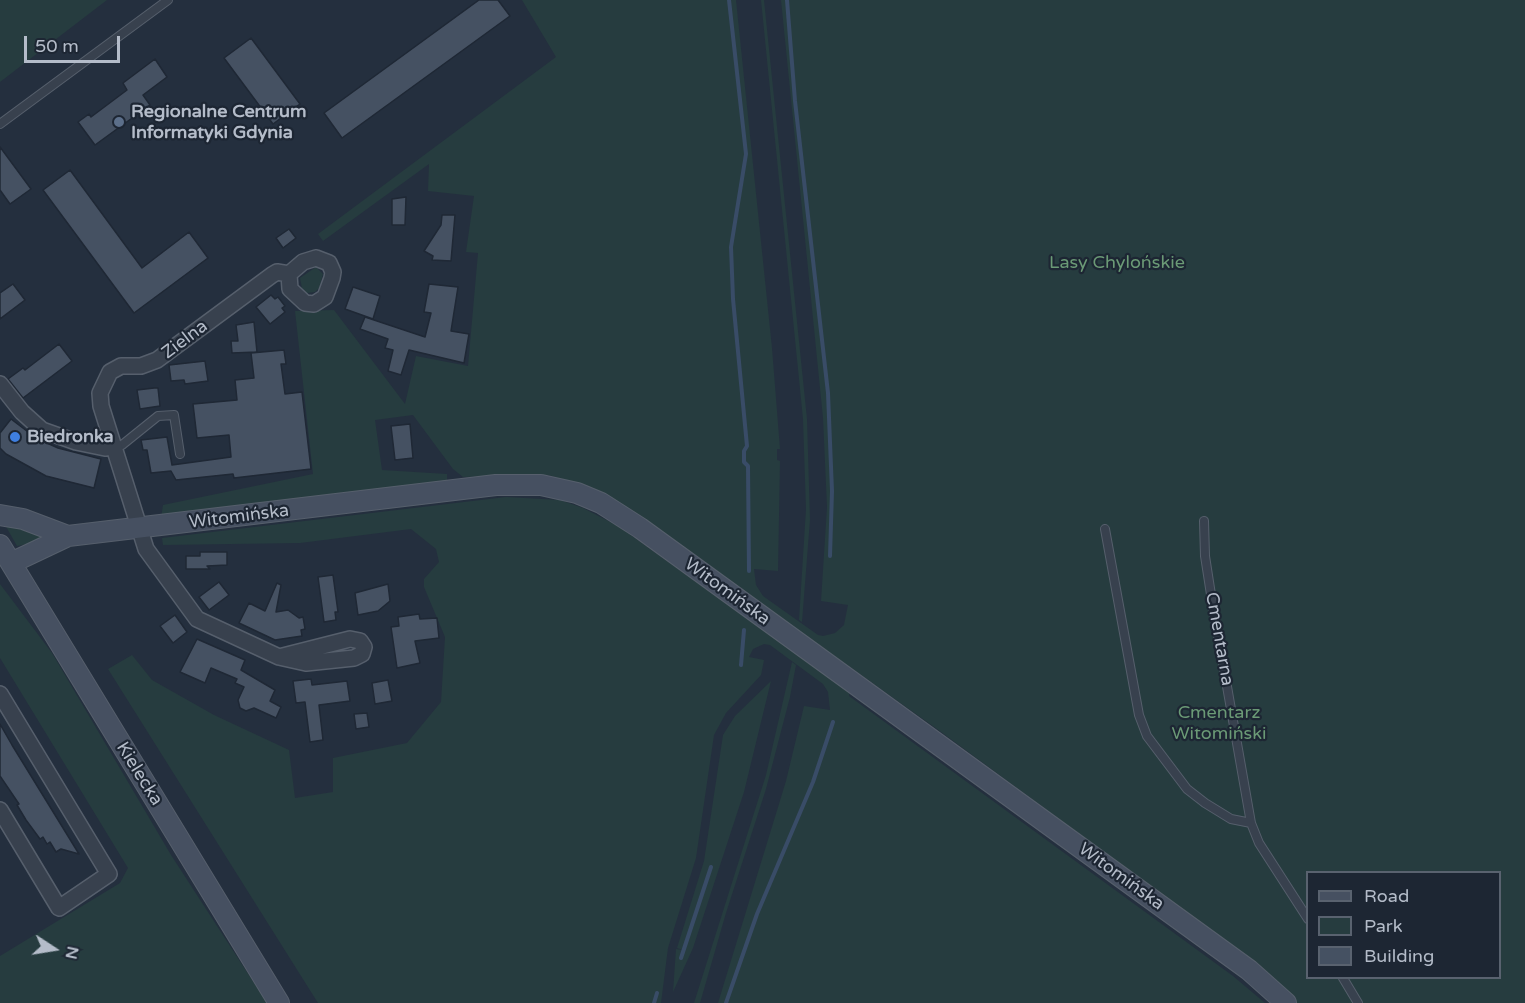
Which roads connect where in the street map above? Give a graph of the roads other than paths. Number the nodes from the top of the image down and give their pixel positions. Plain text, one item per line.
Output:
1 (168, 0) edge
2 (0, 124) edge
3 (289, 274) dead end
4 (3, 393) edge
5 (113, 447) junction
6 (180, 454) dead end
7 (0, 515) edge
8 (1204, 521) dead end
9 (140, 529) junction
10 (1105, 529) dead end
11 (68, 536) junction
12 (0, 545) edge
13 (11, 563) junction
14 (279, 657) dead end
15 (0, 694) edge
16 (0, 810) edge
17 (1251, 823) junction
18 (1306, 916) edge
19 (1344, 979) edge
20 (279, 1003) edge
21 (1286, 1003) edge
22 (1358, 1003) edge

1 - 2 lane
3 - 5 street, Zielna
4 - 5 street
5 - 6 lane
5 - 9 street, Zielna
7 - 11 street, Witomińska
8 - 17 lane, Cmentarna
9 - 11 street, Witomińska
9 - 14 street, Zielna
9 - 21 street, Witomińska
10 - 17 lane
11 - 13 street, Witomińska
12 - 13 street, Kielecka
13 - 20 street, Kielecka
15 - 16 street
17 - 18 lane, Cmentarna
19 - 22 lane

